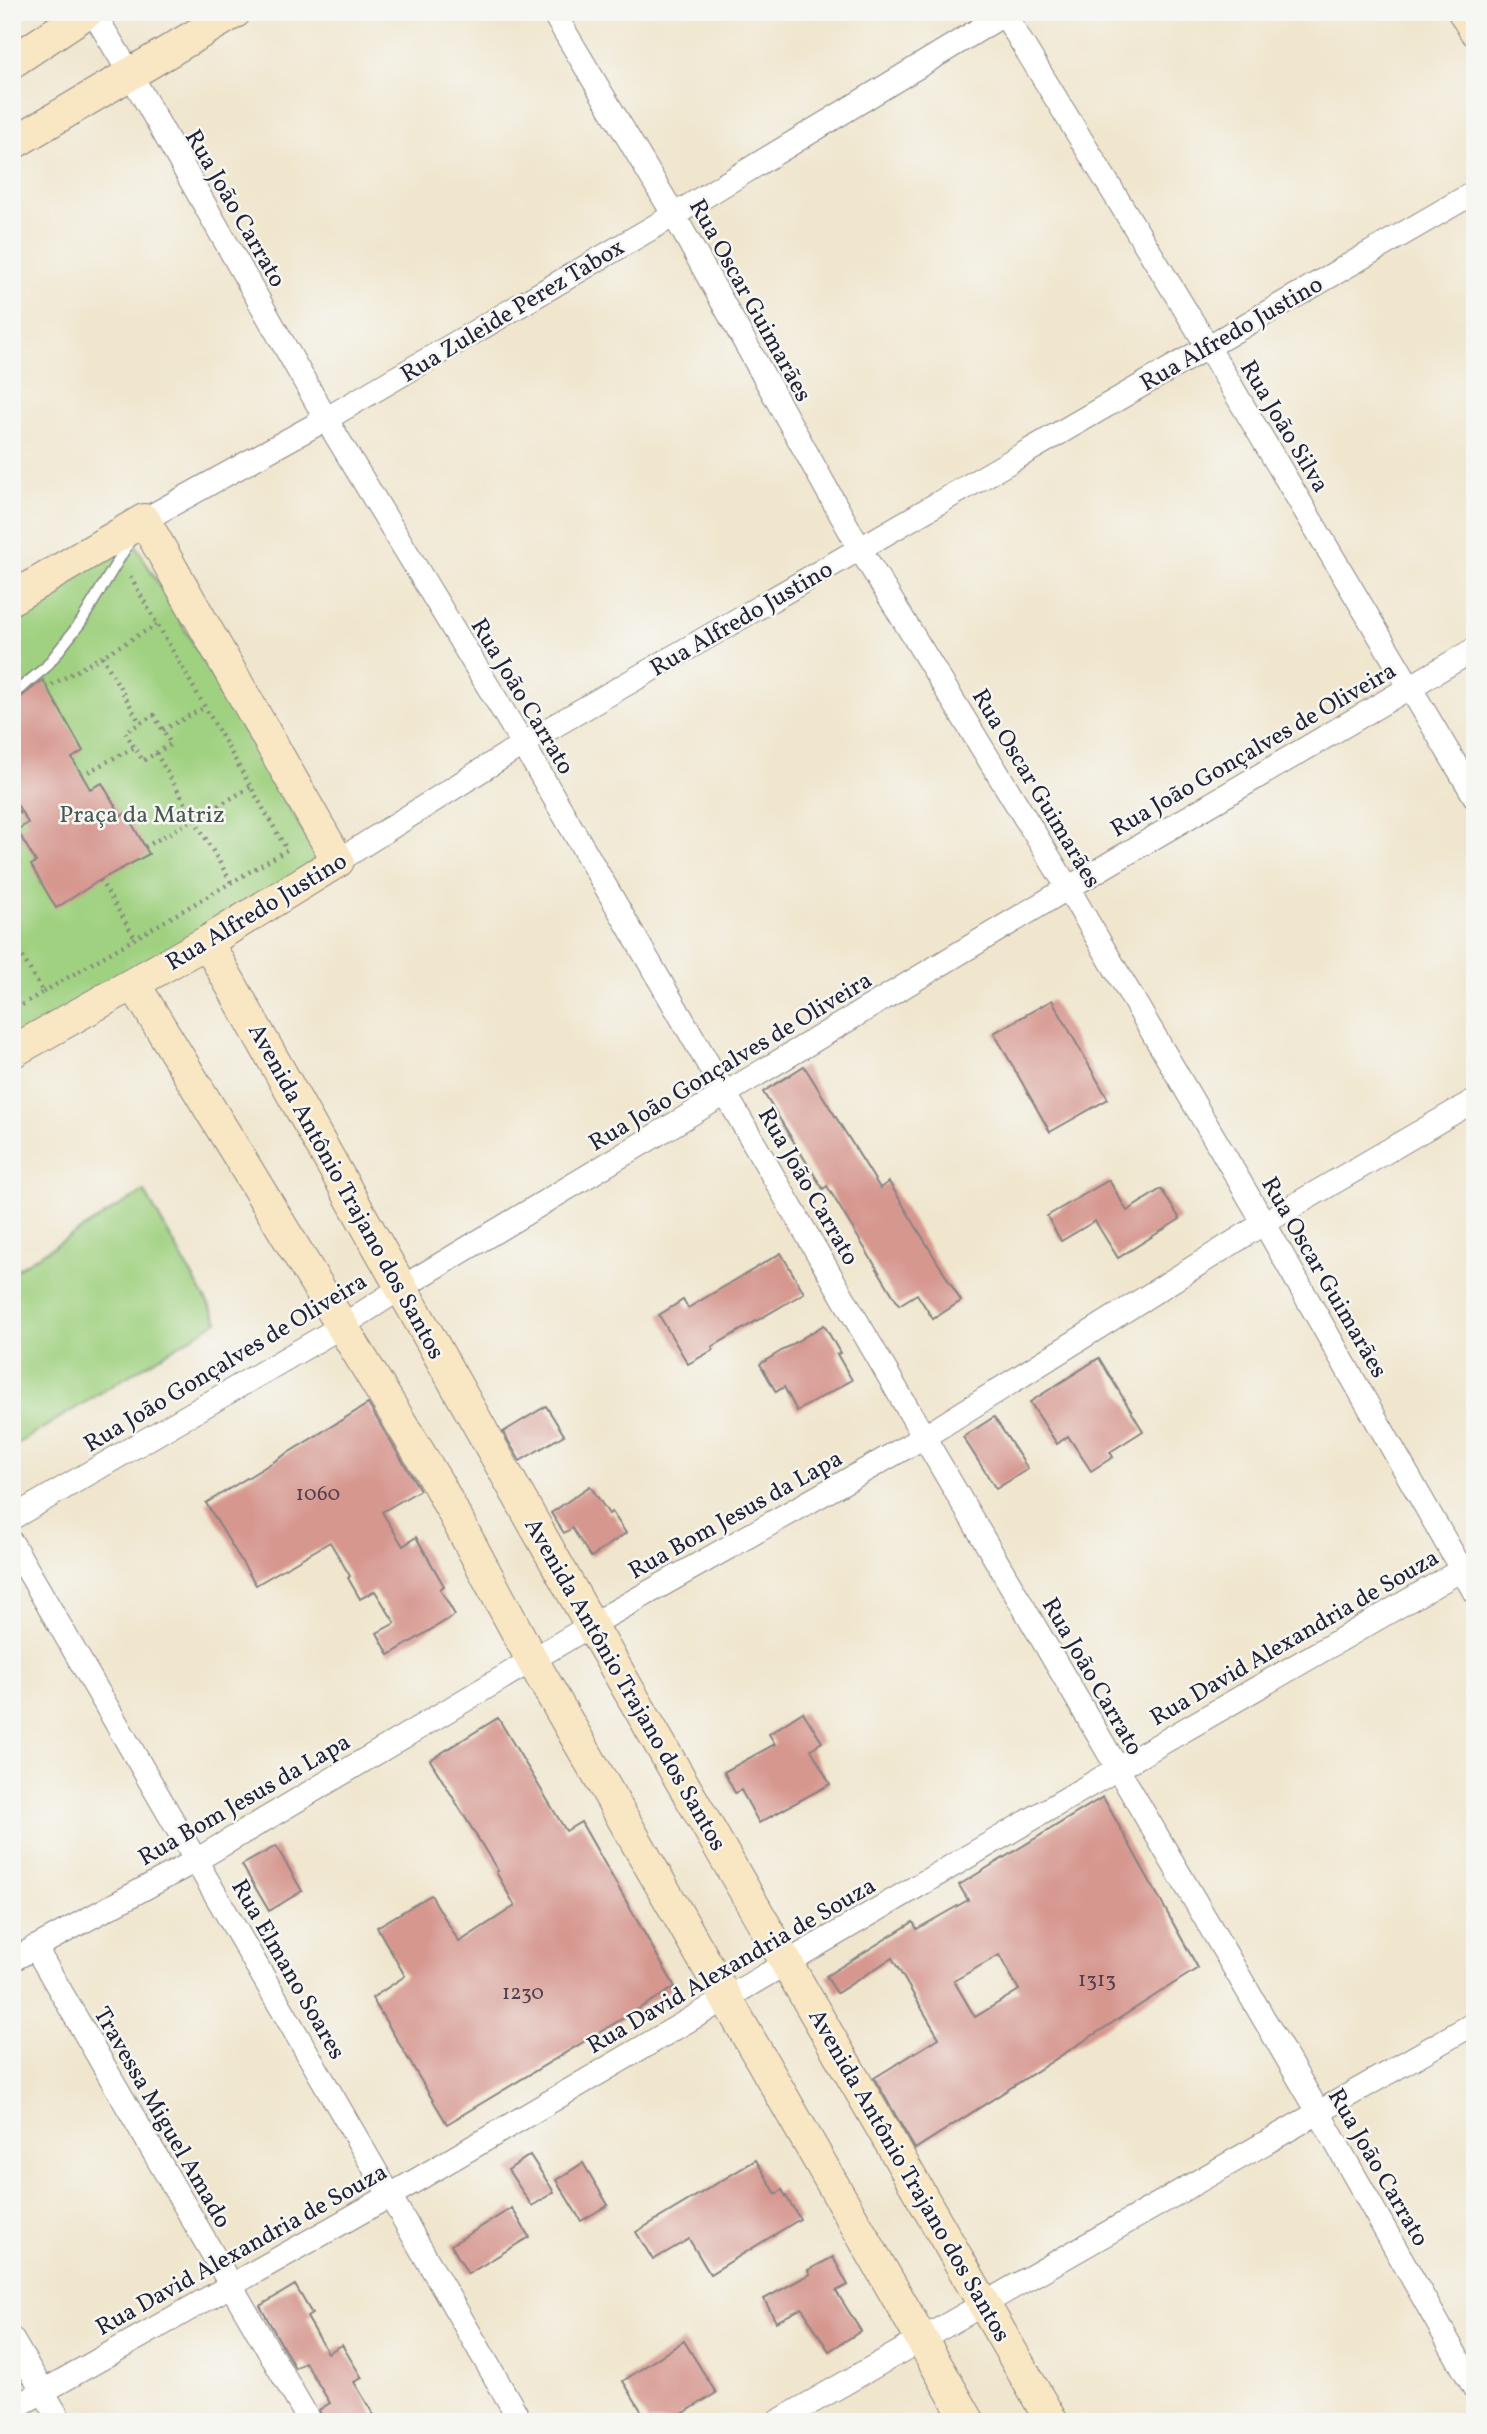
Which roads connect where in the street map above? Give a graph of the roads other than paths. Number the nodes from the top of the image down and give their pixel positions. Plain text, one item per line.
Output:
1 (87, 12) edge
2 (93, 12) edge
3 (235, 12) edge
4 (553, 12) edge
5 (1464, 12) edge
6 (1005, 13) edge
7 (1475, 30) edge
8 (12, 62) edge
9 (131, 75) junction
10 (12, 144) edge
11 (1475, 192) edge
12 (674, 215) junction
13 (1208, 347) junction
14 (326, 419) junction
15 (143, 521) junction
16 (860, 549) junction
17 (12, 598) edge
18 (1475, 649) edge
19 (1410, 687) junction
20 (12, 695) edge
21 (523, 744) junction
22 (1475, 797) edge
23 (338, 861) junction
24 (1068, 888) junction
25 (206, 942) junction
26 (134, 984) junction
27 (12, 1052) edge
28 (725, 1095) junction
29 (1475, 1100) edge
30 (1264, 1223) junction
31 (401, 1288) junction
32 (342, 1326) junction
33 (924, 1437) junction
34 (12, 1518) edge
35 (12, 1543) edge
36 (1468, 1566) edge
37 (1475, 1593) edge
38 (591, 1625) junction
39 (532, 1660) junction
40 (1117, 1769) junction
41 (195, 1861) junction
42 (35, 1947) junction
43 (12, 1960) edge
44 (786, 1963) junction
45 (726, 1997) junction
46 (1475, 2023) edge
47 (1319, 2113) junction
48 (391, 2195) junction
49 (229, 2285) junction
50 (985, 2304) junction
51 (12, 2339) edge
52 (922, 2340) junction
53 (1475, 2389) edge
54 (43, 2392) junction
55 (12, 2409) edge
56 (61, 2422) edge
57 (310, 2422) edge
58 (521, 2422) edge
59 (777, 2422) edge
60 (969, 2422) edge
61 (1052, 2422) edge

1 - 8 main road
2 - 9 street, Rua João Carrato
3 - 9 main road
4 - 12 street, Rua Oscar Guimarães
5 - 7 main road
6 - 12 street, Rua Zuleide Perez Tabox
6 - 13 street, Rua João Silva
9 - 10 main road
9 - 14 street, Rua João Carrato
11 - 13 street, Rua Alfredo Justino
12 - 14 street, Rua Zuleide Perez Tabox
12 - 16 street, Rua Oscar Guimarães
13 - 16 street, Rua Alfredo Justino
13 - 19 street, Rua João Silva
14 - 15 street, Rua Zuleide Perez Tabox
14 - 21 street, Rua João Carrato
15 - 17 main road, Rua Zuleide Perez Tabox
15 - 20 lane
15 - 23 main road
16 - 21 street, Rua Alfredo Justino
16 - 24 street, Rua Oscar Guimarães
18 - 19 street, Rua João Gonçalves de Oliveira
19 - 22 street, Rua João Silva
19 - 24 street, Rua João Gonçalves de Oliveira
21 - 23 street, Rua Alfredo Justino
21 - 28 street, Rua João Carrato
23 - 25 main road, Rua Alfredo Justino
24 - 28 street, Rua João Gonçalves de Oliveira
24 - 30 street, Rua Oscar Guimarães
25 - 26 main road, Rua Alfredo Justino
25 - 31 main road, Avenida Antônio Trajano dos Santos
26 - 27 main road, Rua Alfredo Justino
26 - 32 main road
28 - 31 street, Rua João Gonçalves de Oliveira
28 - 33 street, Rua João Carrato
29 - 30 street, Rua Bom Jesus da Lapa
30 - 33 street, Rua Bom Jesus da Lapa
30 - 36 street, Rua Oscar Guimarães
31 - 32 street, Rua João Gonçalves de Oliveira
31 - 38 main road, Avenida Antônio Trajano dos Santos
32 - 34 street, Rua João Gonçalves de Oliveira
32 - 39 main road
33 - 38 street, Rua Bom Jesus da Lapa
33 - 40 street, Rua João Carrato
35 - 41 street, Rua Elmano Soares
36 - 37 street, Rua Oscar Guimarães
36 - 40 street, Rua David Alexandria de Souza
38 - 39 street, Rua Bom Jesus da Lapa
38 - 44 main road, Avenida Antônio Trajano dos Santos
39 - 41 street, Rua Bom Jesus da Lapa
39 - 45 main road
40 - 44 street, Rua David Alexandria de Souza
40 - 47 street, Rua João Carrato
41 - 42 street, Rua Bom Jesus da Lapa
41 - 48 street, Rua Elmano Soares
42 - 43 street, Rua Bom Jesus da Lapa
42 - 49 street, Travessa Miguel Amado
44 - 45 street, Rua David Alexandria de Souza
44 - 50 main road, Avenida Antônio Trajano dos Santos
45 - 48 street, Rua David Alexandria de Souza
45 - 52 main road
46 - 47 street
47 - 50 street
47 - 53 street, Rua João Carrato
48 - 49 street, Rua David Alexandria de Souza
48 - 58 street, Rua Elmano Soares
49 - 54 street, Rua David Alexandria de Souza
49 - 57 street, Travessa Miguel Amado
50 - 52 street
50 - 61 main road, Avenida Antônio Trajano dos Santos
51 - 54 street
52 - 59 street
52 - 60 main road
54 - 55 street, Rua David Alexandria de Souza
54 - 56 street

